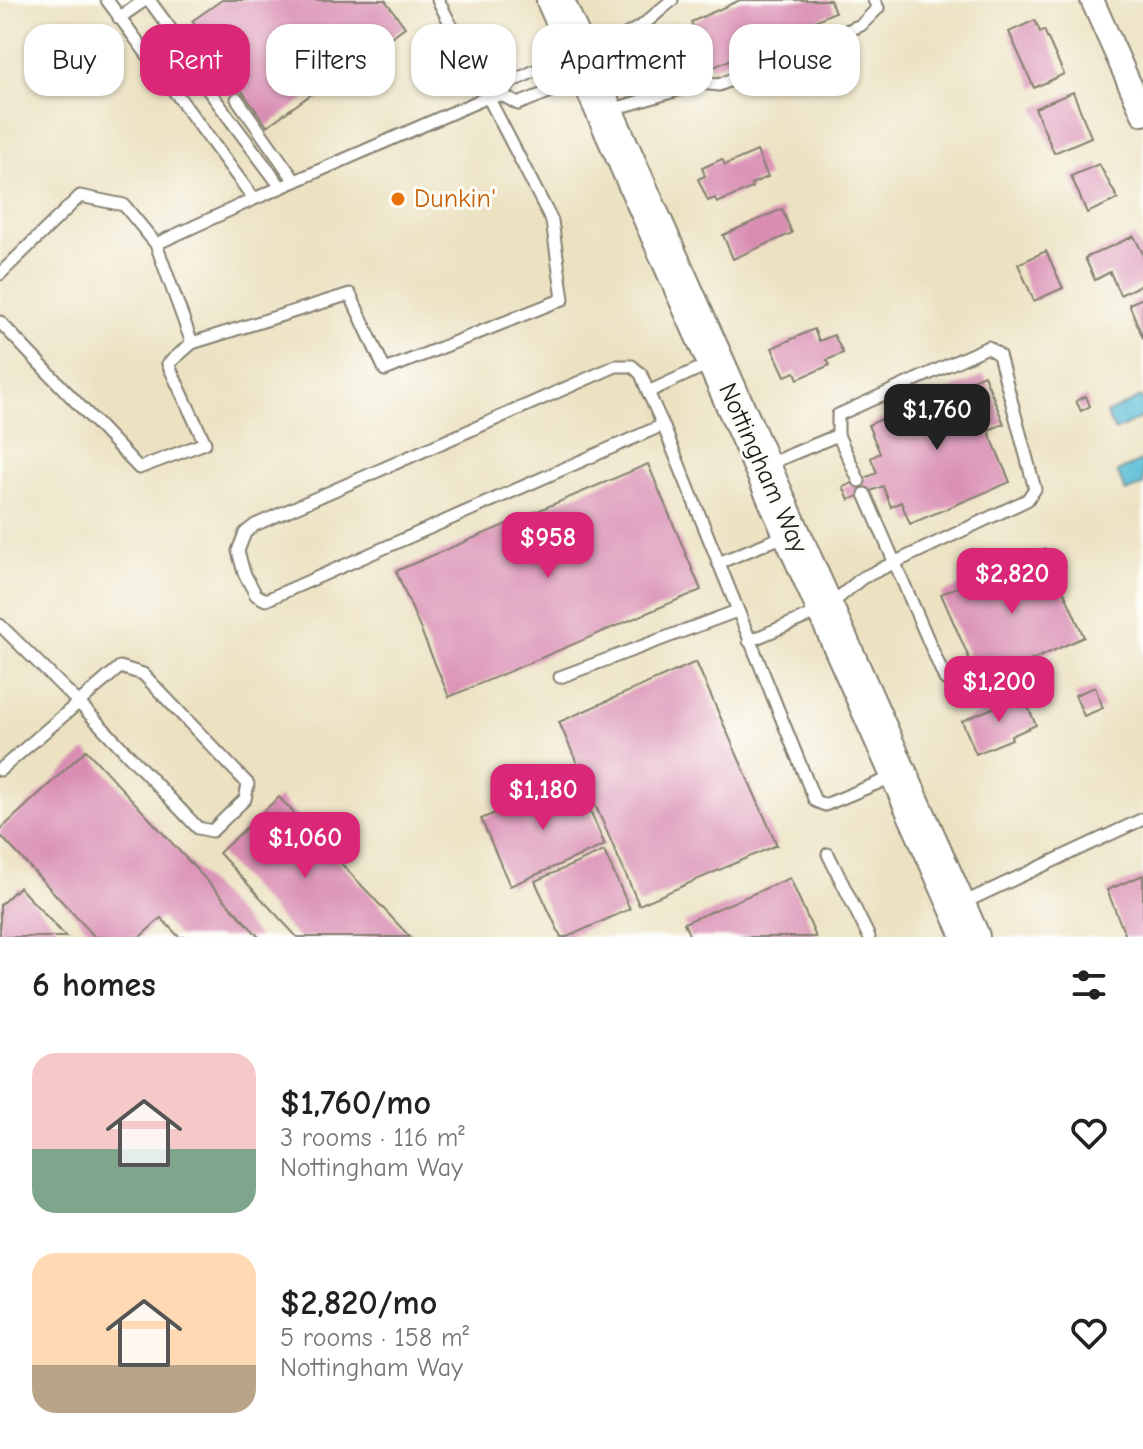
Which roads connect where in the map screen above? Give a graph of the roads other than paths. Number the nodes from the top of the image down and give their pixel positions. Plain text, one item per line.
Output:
1 (107, 0) edge
2 (147, 0) edge
3 (438, 0) edge
4 (672, 0) edge
5 (874, 0) edge
6 (1092, 0) edge
7 (560, 12) edge
8 (119, 18) junction
9 (166, 24) edge
10 (644, 24) edge
11 (516, 80) edge
12 (213, 96) edge
13 (495, 96) edge
14 (504, 96) edge
15 (533, 96) edge
16 (597, 96) edge
17 (488, 97) junction
18 (237, 99) dead end
19 (604, 112) junction
20 (1143, 114) edge
21 (295, 181) junction
22 (281, 187) junction
23 (254, 199) junction
24 (156, 244) junction
25 (0, 274) edge
26 (0, 322) edge
27 (192, 343) junction
28 (715, 362) junction
29 (648, 392) junction
30 (663, 425) junction
31 (838, 435) junction
32 (762, 467) junction
33 (859, 481) dead end
34 (865, 494) dead end
35 (792, 534) junction
36 (718, 563) junction
37 (894, 564) junction
38 (825, 609) junction
39 (737, 611) junction
40 (2, 632) edge
41 (749, 641) junction
42 (560, 677) dead end
43 (945, 679) dead end
44 (79, 703) junction
45 (0, 770) edge
46 (899, 775) junction
47 (1143, 819) edge
48 (828, 854) dead end
49 (964, 922) edge
50 (869, 937) edge

1 - 8 lane
2 - 8 lane
2 - 9 lane
3 - 17 lane
4 - 10 lane
5 - 19 lane
6 - 20 street
7 - 11 lane
8 - 23 lane
12 - 22 lane
13 - 17 lane
14 - 15 lane
16 - 19 main road, Nottingham Way
17 - 21 lane
17 - 27 lane
18 - 21 lane
19 - 28 main road, Nottingham Way
21 - 22 lane
22 - 23 lane
23 - 24 lane
24 - 25 lane
24 - 27 lane
26 - 27 lane
28 - 29 lane
28 - 32 main road, Nottingham Way
29 - 30 lane
29 - 30 lane
30 - 36 lane
31 - 32 lane
31 - 33 lane
31 - 37 lane
32 - 35 main road, Nottingham Way
34 - 37 lane
35 - 36 lane
35 - 38 main road, Nottingham Way
36 - 39 lane
37 - 38 lane
37 - 43 lane
38 - 41 lane
38 - 46 main road, Nottingham Way
39 - 41 lane
39 - 42 lane
40 - 44 lane
41 - 46 lane
44 - 44 lane
44 - 45 lane
46 - 49 main road, Nottingham Way
47 - 49 lane
48 - 50 lane

